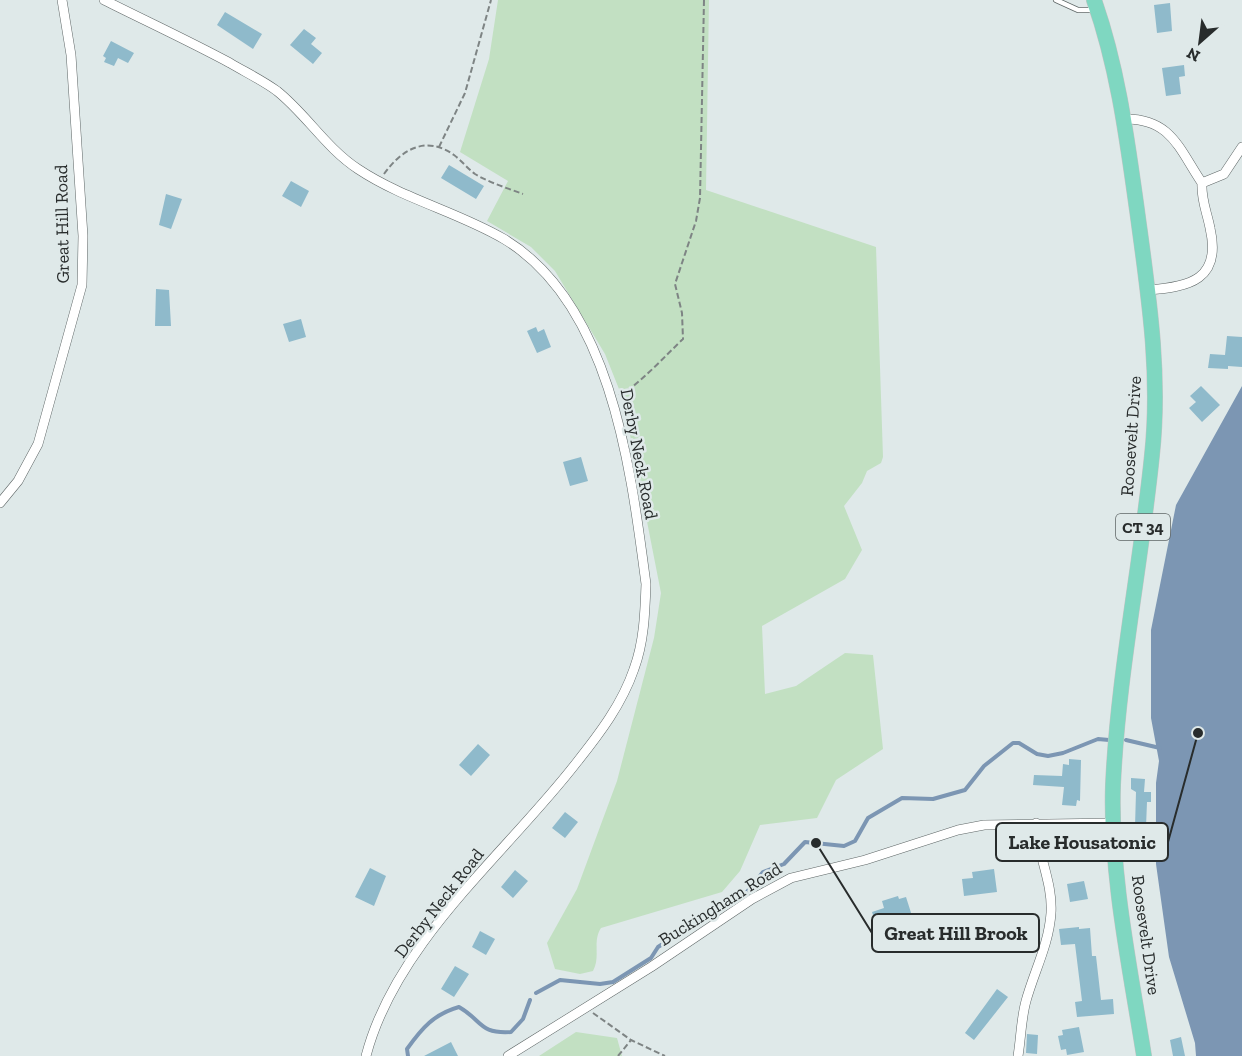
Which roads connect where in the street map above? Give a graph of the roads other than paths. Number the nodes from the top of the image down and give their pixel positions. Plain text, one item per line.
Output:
1 (62, 0) edge
2 (105, 0) edge
3 (1056, 0) edge
4 (1096, 5) edge
5 (1124, 119) junction
6 (1242, 147) edge
7 (1202, 183) junction
8 (1148, 291) junction
9 (0, 503) edge
10 (1036, 823) junction
11 (1114, 823) junction
12 (366, 1056) edge
13 (508, 1056) edge
14 (1018, 1056) edge
15 (1144, 1056) edge

1 - 9 street, Great Hill Road
2 - 12 street, Derby Neck Road
3 - 4 lane
4 - 5 main road, Roosevelt Drive / CT 34
5 - 7 street
5 - 8 main road, Roosevelt Drive / CT 34
6 - 7 street
7 - 8 street
8 - 11 main road, Roosevelt Drive / CT 34
10 - 11 street, Buckingham Road
10 - 13 street, Buckingham Road
10 - 14 street
11 - 15 main road, Roosevelt Drive / CT 34

